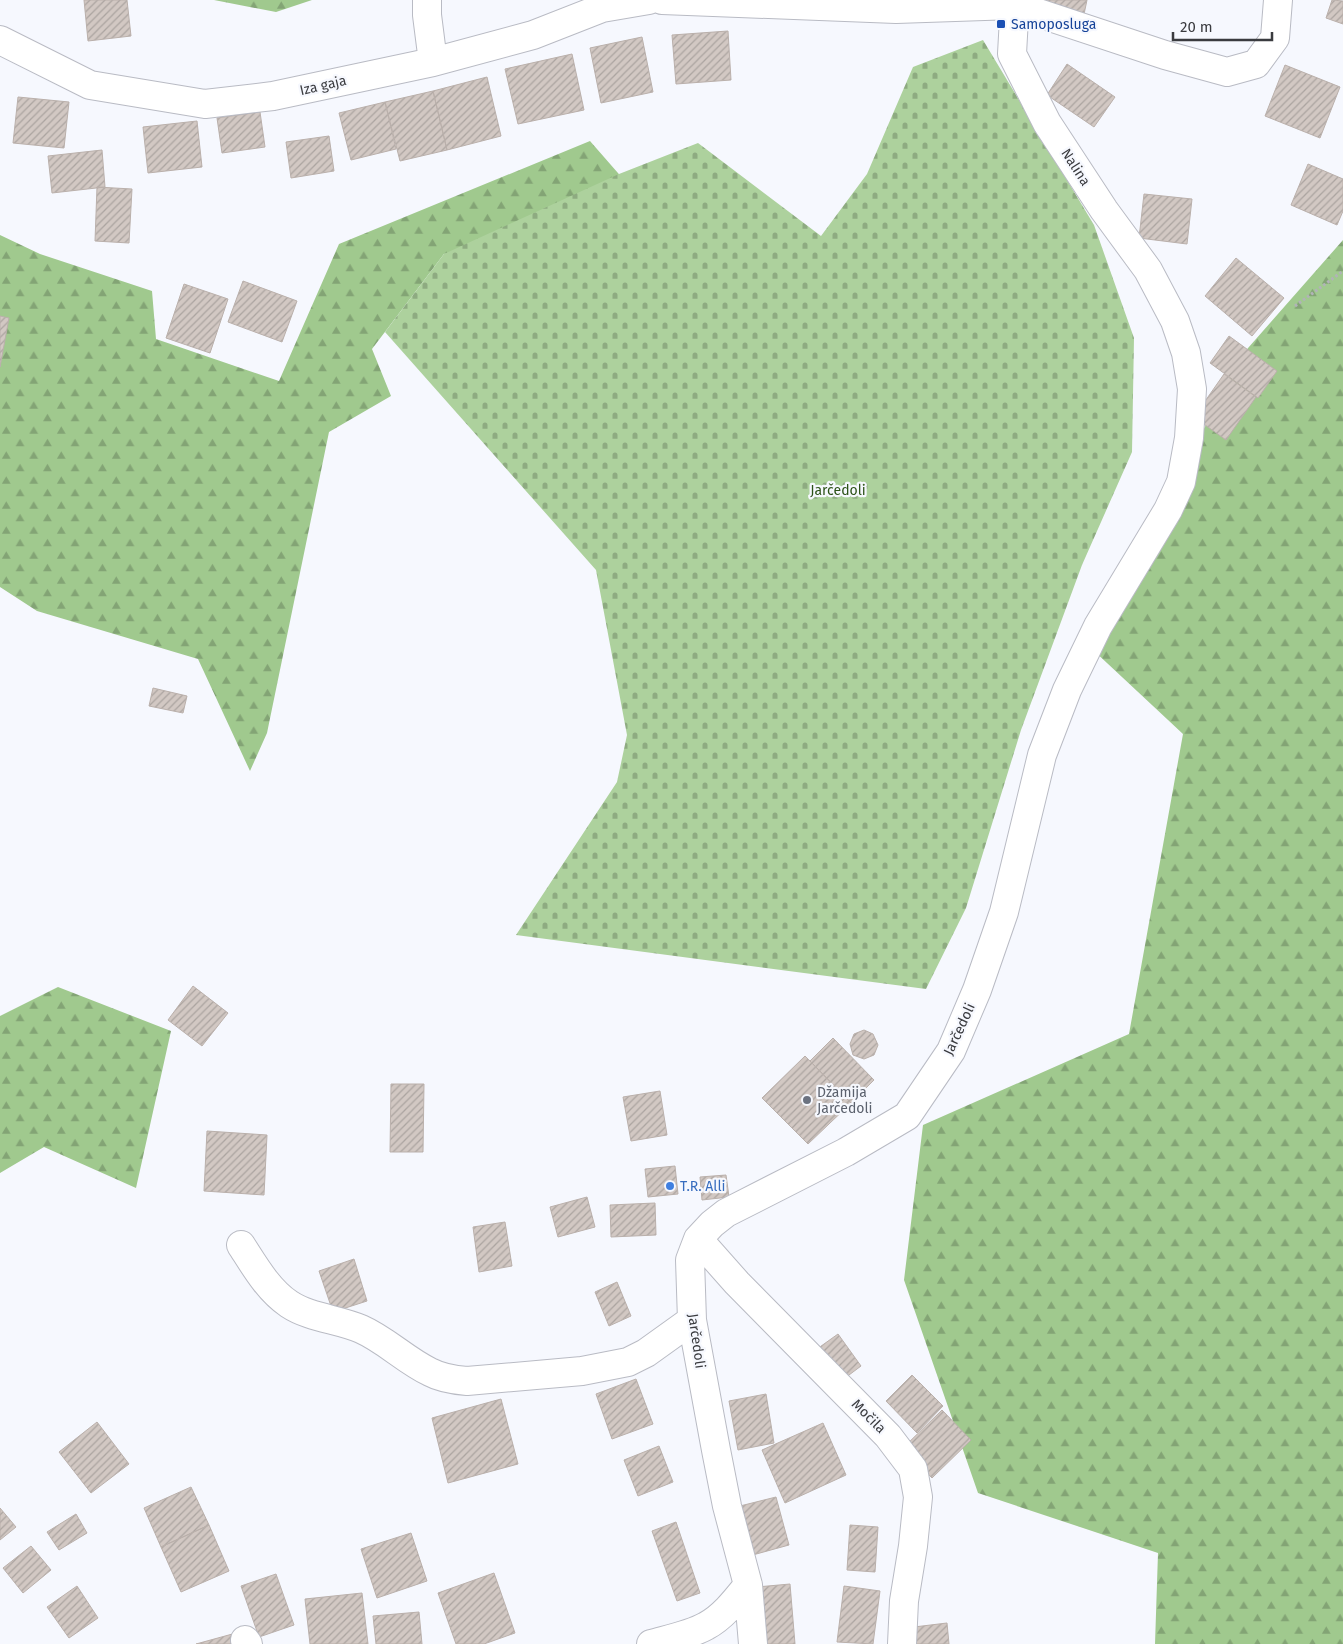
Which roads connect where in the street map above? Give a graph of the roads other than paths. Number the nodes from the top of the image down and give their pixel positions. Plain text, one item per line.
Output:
1 (427, 0) edge
2 (649, 0) edge
3 (662, 0) edge
4 (1278, 0) edge
5 (703, 1) edge
6 (1014, 2) edge
7 (0, 40) edge
8 (432, 62) junction
9 (1175, 321) joint
10 (698, 1239) junction
11 (241, 1245) dead end
12 (692, 1320) junction
13 (748, 1585) junction
14 (651, 1644) edge
15 (753, 1644) edge
16 (902, 1644) edge

1 - 8 street
2 - 8 street, Iza gaja
3 - 5 street
4 - 6 street
5 - 6 street
6 - 9 street, Nalina
7 - 8 street, Iza gaja
9 - 10 street, Jarčedoli
10 - 12 street, Jarčedoli
10 - 16 street, Močila
11 - 12 street
12 - 13 street, Jarčedoli
13 - 14 street
13 - 15 street, Jarčedoli

